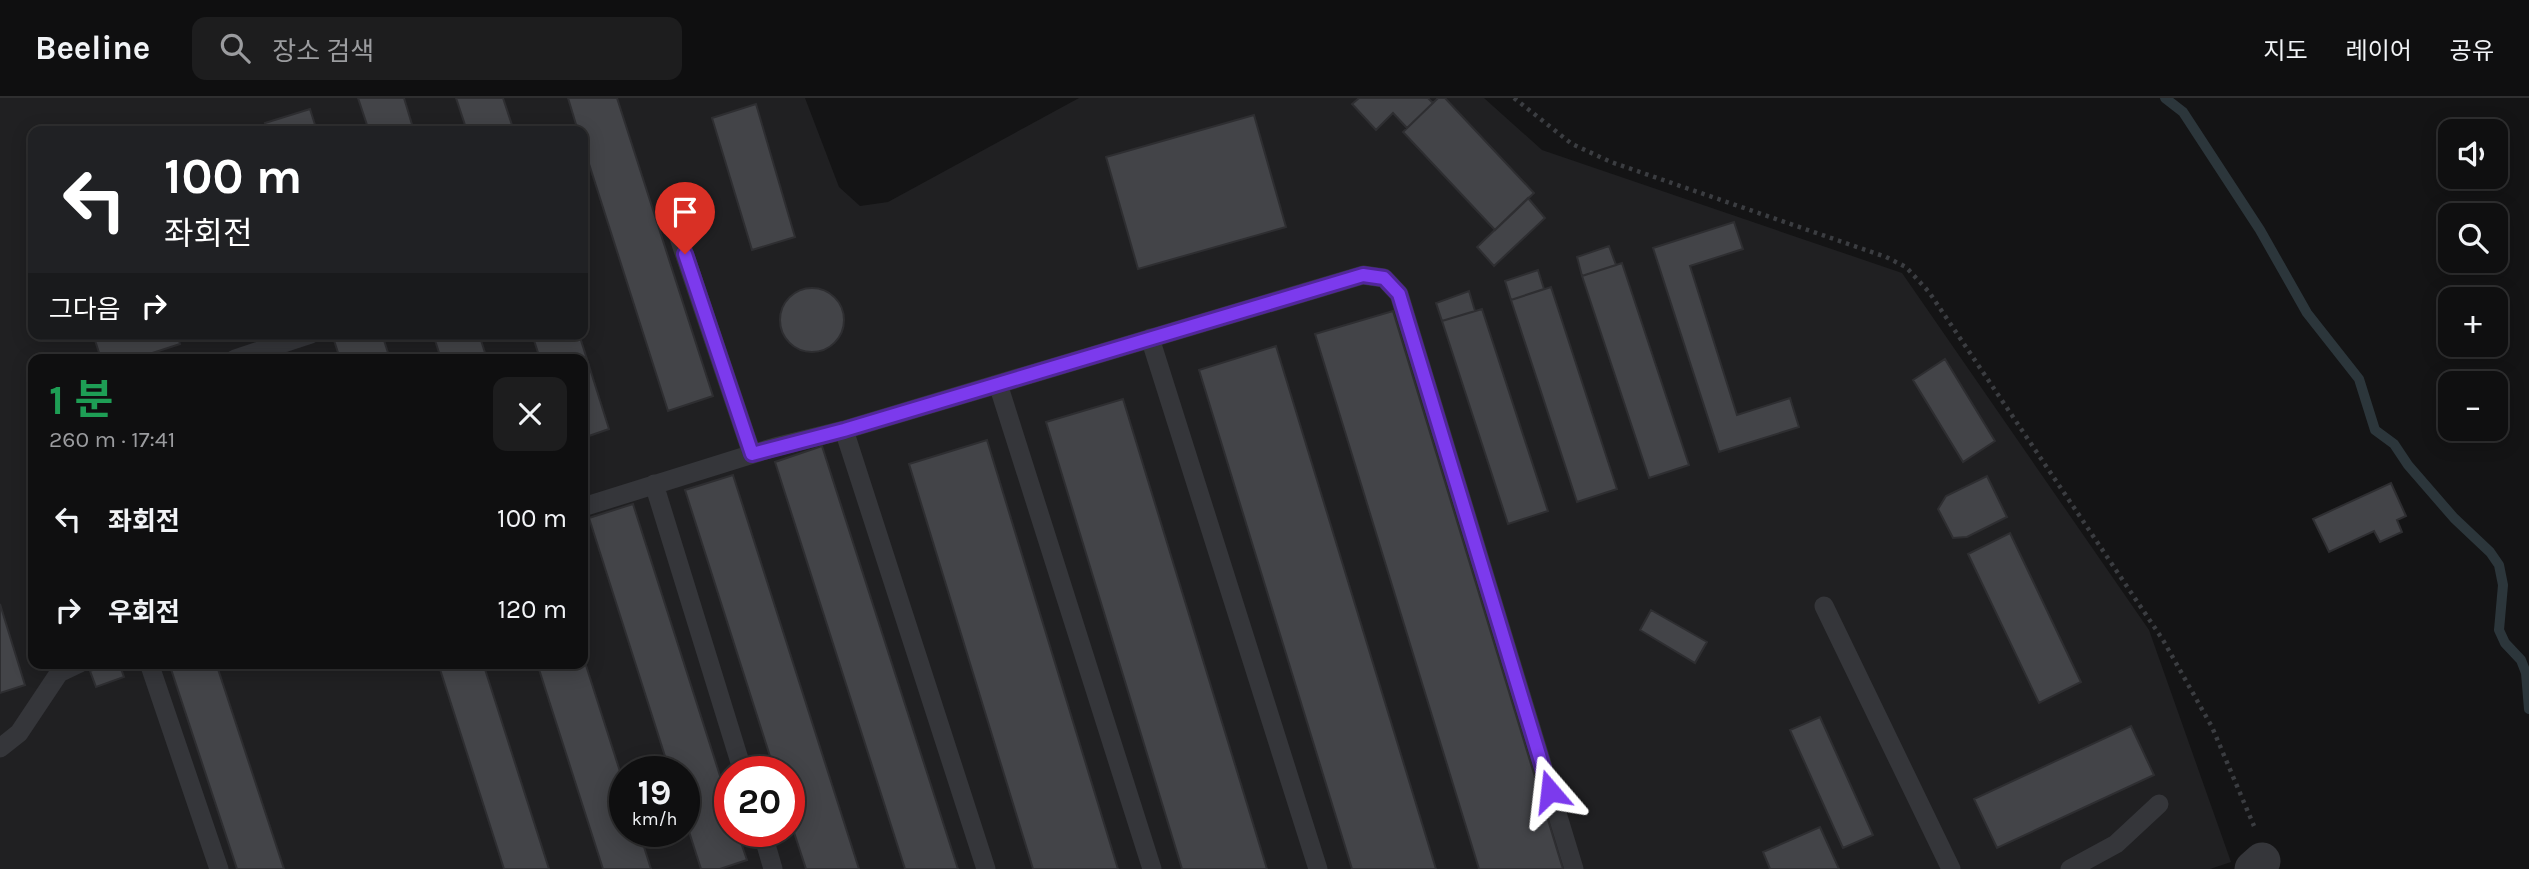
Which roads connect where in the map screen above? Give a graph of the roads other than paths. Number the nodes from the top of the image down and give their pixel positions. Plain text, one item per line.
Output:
1 (676, 229) dead end
2 (1150, 338) junction
3 (293, 340) edge
4 (250, 354) edge
5 (998, 384) junction
6 (844, 430) junction
7 (752, 454) junction
8 (654, 484) junction
9 (588, 505) edge
10 (1824, 606) dead end
11 (67, 669) edge
12 (151, 669) edge
13 (0, 748) edge
14 (738, 756) edge
15 (2159, 804) dead end
16 (765, 847) edge
17 (770, 868) edge
18 (219, 869) edge
19 (986, 869) edge
20 (1152, 869) edge
21 (1318, 869) edge
22 (1574, 869) edge
23 (1951, 869) edge
24 (2070, 869) edge

1 - 7 lane
2 - 5 lane
2 - 21 lane
2 - 22 lane
3 - 4 lane
5 - 6 lane
5 - 20 lane
6 - 7 lane
6 - 19 lane
7 - 8 lane
8 - 9 lane
8 - 14 lane
10 - 23 lane
11 - 13 lane
12 - 18 lane
15 - 24 lane
16 - 17 lane

